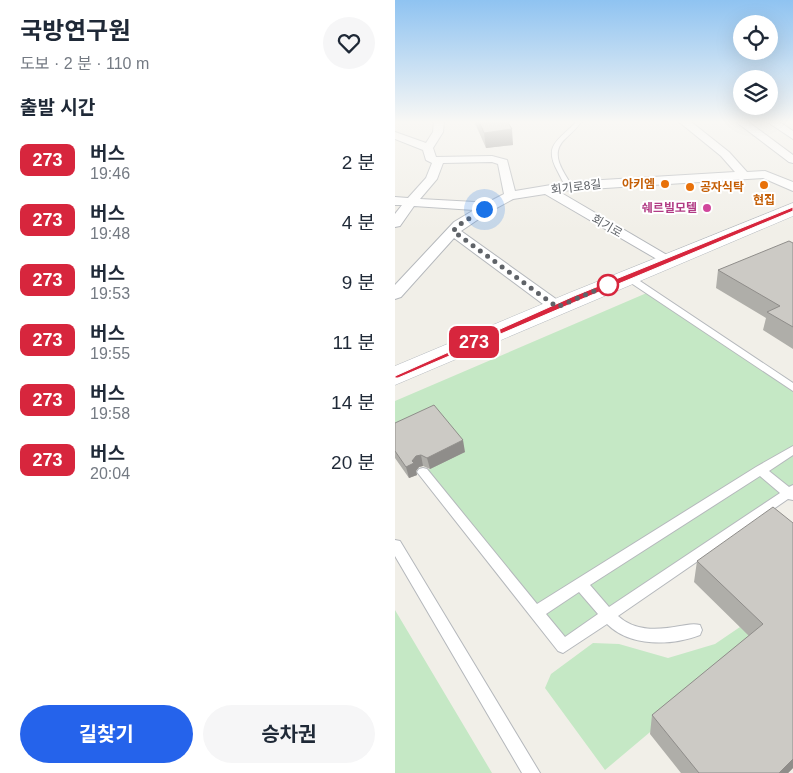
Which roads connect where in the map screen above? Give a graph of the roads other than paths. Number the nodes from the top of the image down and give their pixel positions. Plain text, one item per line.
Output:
1 (431, 157) edge
2 (554, 157) edge
3 (728, 157) edge
4 (438, 160) junction
5 (745, 176) junction
6 (569, 186) junction
7 (793, 187) edge
8 (547, 190) junction
9 (510, 196) junction
10 (395, 201) edge
11 (410, 202) junction
12 (484, 209) junction
13 (793, 210) edge
14 (395, 223) edge
15 (453, 231) junction
16 (667, 261) junction
17 (628, 277) junction
18 (395, 294) edge
19 (557, 307) junction
20 (395, 376) edge
21 (793, 388) edge
22 (793, 450) edge
23 (760, 470) junction
24 (423, 472) dead end
25 (791, 493) edge
26 (395, 545) edge
27 (581, 584) junction
28 (535, 612) junction
29 (609, 615) junction
30 (695, 630) dead end
31 (532, 773) edge

1 - 4 street
2 - 6 lane
3 - 5 street
4 - 9 street
4 - 11 street
5 - 6 street, 회기로8길
5 - 7 street, 회기로8길
6 - 8 street, 회기로8길
8 - 9 street, 회기로8길
8 - 16 street, 회기로
9 - 12 street, 회기로8길
10 - 11 street
11 - 12 street
11 - 14 street
12 - 15 street, 회기로8길
13 - 16 main road
15 - 18 street, 회기로8길
15 - 19 street
16 - 17 main road
17 - 19 main road
17 - 21 lane
19 - 20 main road
22 - 23 lane
23 - 25 lane
23 - 27 lane
24 - 28 lane
25 - 29 lane
26 - 31 lane
27 - 28 lane
27 - 29 lane
28 - 29 lane
29 - 30 lane

